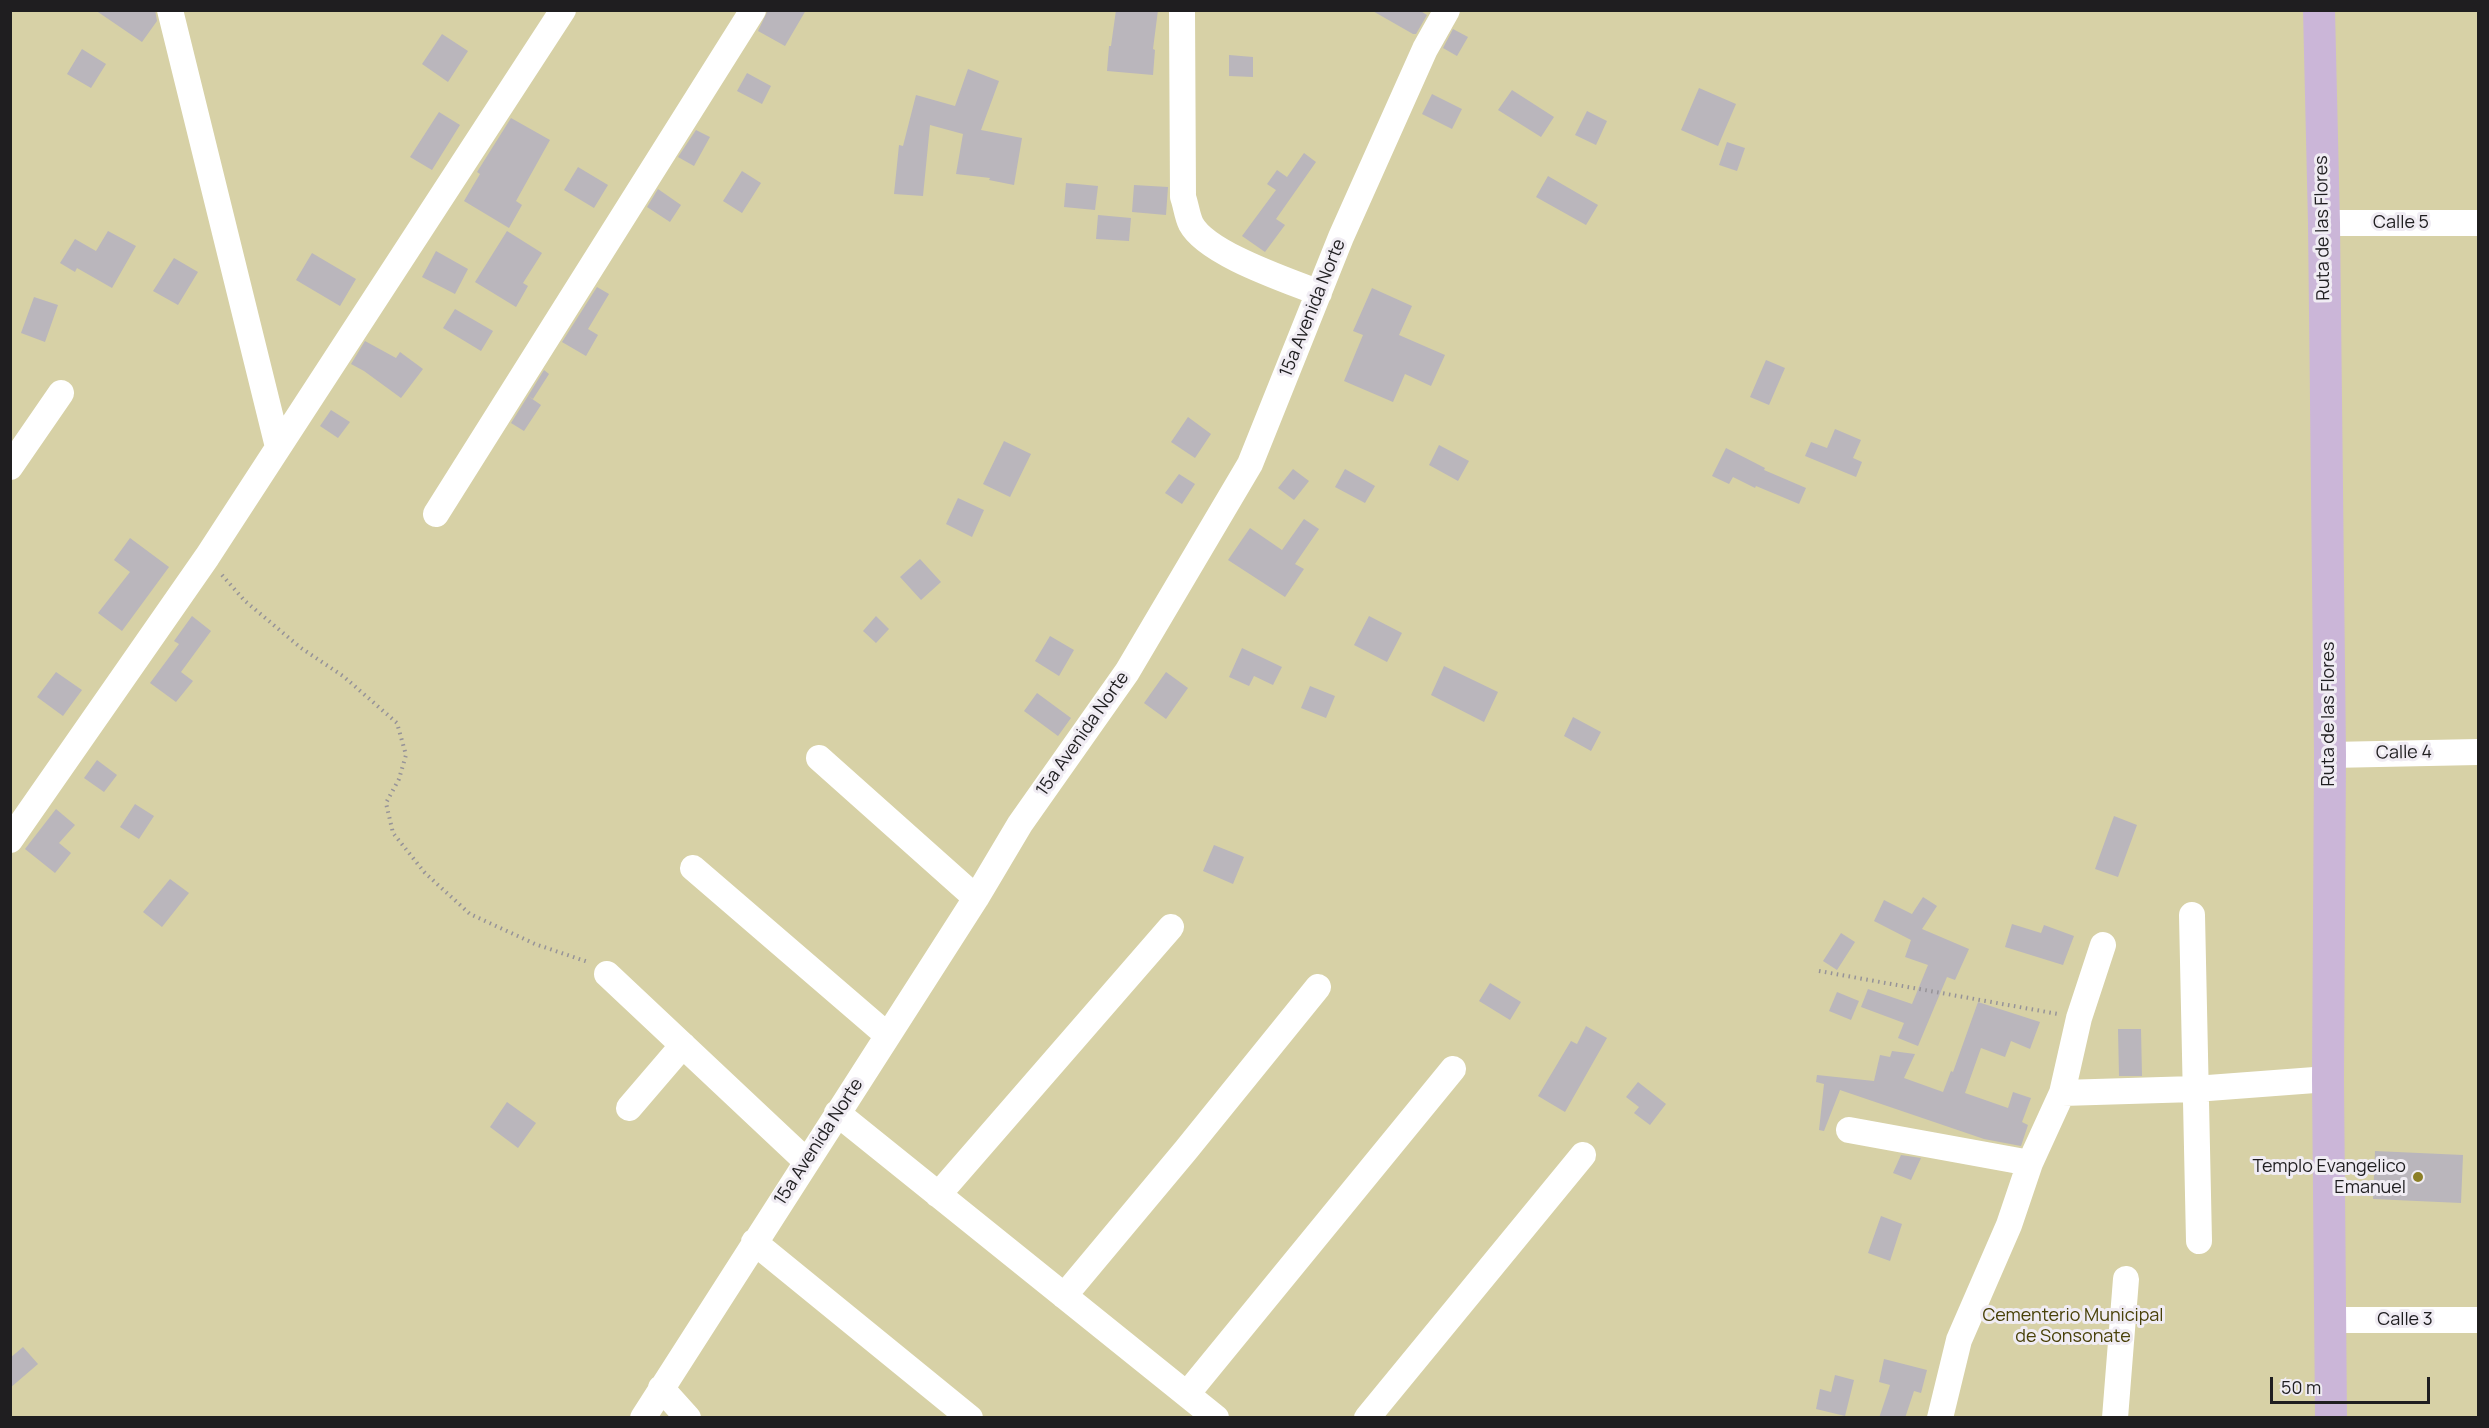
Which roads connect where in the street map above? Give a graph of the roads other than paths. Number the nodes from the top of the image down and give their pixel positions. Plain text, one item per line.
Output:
1 (170, 10) edge
2 (563, 10) edge
3 (753, 10) edge
4 (1182, 10) edge
5 (1447, 10) edge
6 (2319, 10) edge
7 (2324, 223) junction
8 (2478, 224) edge
9 (1318, 293) junction
10 (61, 393) dead end
11 (278, 447) junction
12 (10, 467) edge
13 (436, 514) dead end
14 (2478, 752) edge
15 (2330, 754) junction
16 (819, 758) dead end
17 (10, 840) edge
18 (693, 867) dead end
19 (976, 898) junction
20 (2192, 915) dead end
21 (1171, 927) dead end
22 (2103, 945) dead end
23 (607, 974) road end
24 (1318, 987) dead end
25 (887, 1035) junction
26 (682, 1045) junction
27 (1453, 1069) dead end
28 (2328, 1079) junction
29 (2196, 1089) junction
30 (2062, 1093) junction
31 (629, 1108) dead end
32 (837, 1113) junction
33 (1849, 1130) dead end
34 (1583, 1155) dead end
35 (807, 1162) junction
36 (2030, 1163) junction
37 (938, 1195) junction
38 (2199, 1241) dead end
39 (754, 1242) junction
40 (2126, 1279) dead end
41 (1064, 1296) junction
42 (2331, 1320) junction
43 (2478, 1320) edge
44 (660, 1388) junction
45 (1187, 1394) junction
46 (643, 1418) edge
47 (688, 1418) edge
48 (970, 1418) edge
49 (1216, 1418) edge
50 (1367, 1418) edge
51 (1940, 1418) edge
52 (2115, 1418) edge
53 (2331, 1418) edge

1 - 11 street
2 - 11 street
3 - 13 street
4 - 9 street
5 - 9 street, 15a Avenida Norte
6 - 7 main road, Ruta de las Flores
7 - 8 street, Calle 5
7 - 15 main road, Ruta de las Flores
9 - 19 street, 15a Avenida Norte
10 - 12 street
11 - 17 street
14 - 15 street, Calle 4
15 - 28 main road, Ruta de las Flores
16 - 19 street
18 - 25 street
19 - 25 street, 15a Avenida Norte
20 - 29 street
21 - 37 street
22 - 30 street
23 - 26 street
24 - 41 street
25 - 32 street, 15a Avenida Norte
26 - 31 street
26 - 35 street
27 - 45 street
28 - 29 street
28 - 42 main road, Ruta de las Flores
29 - 30 street
29 - 38 street
30 - 36 street
32 - 35 street, 15a Avenida Norte
32 - 37 street
33 - 36 street
34 - 50 street
35 - 39 street, 15a Avenida Norte
36 - 51 street
37 - 41 street
39 - 44 street, 15a Avenida Norte
39 - 48 street
40 - 52 street
41 - 45 street
42 - 43 street, Calle 3
42 - 53 main road, Ruta de las Flores
44 - 46 street, 15a Avenida Norte
44 - 47 street
45 - 49 street

